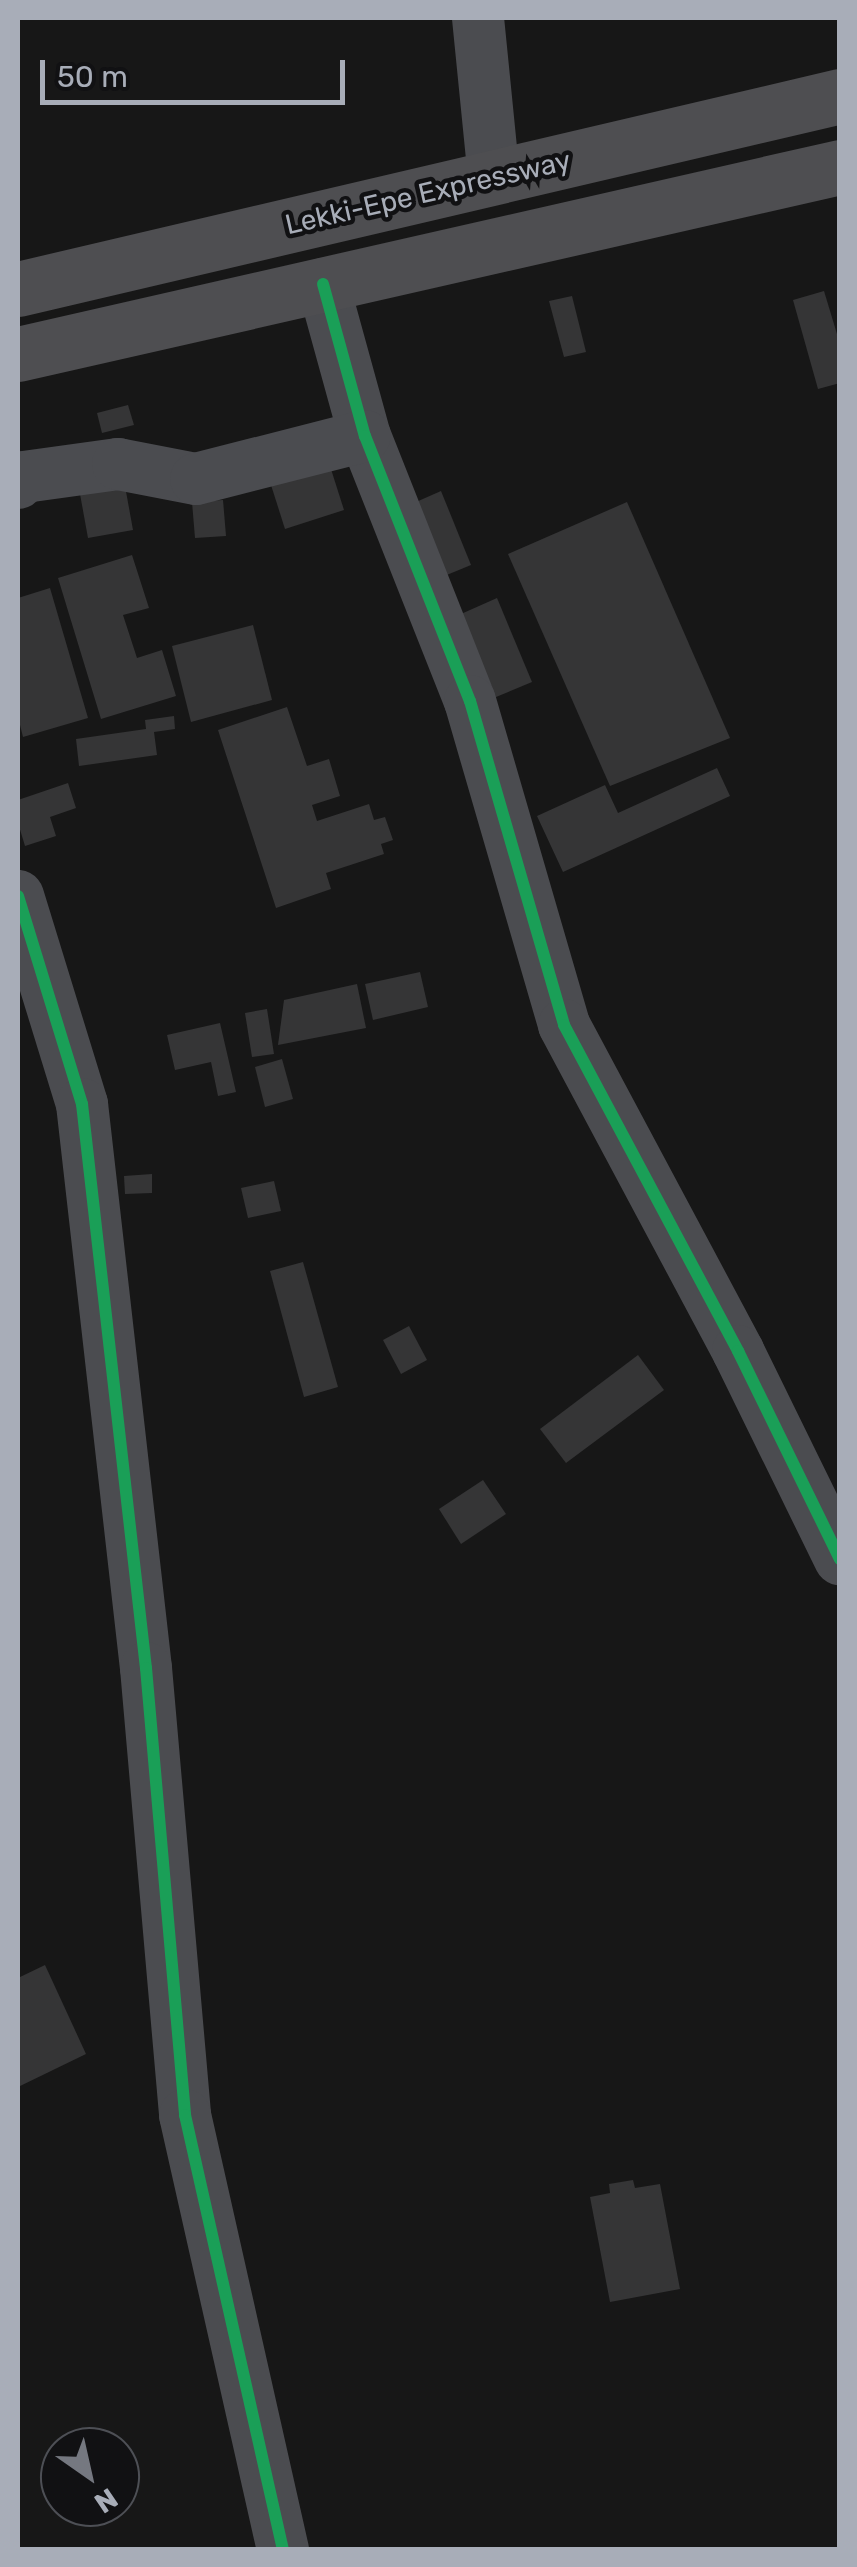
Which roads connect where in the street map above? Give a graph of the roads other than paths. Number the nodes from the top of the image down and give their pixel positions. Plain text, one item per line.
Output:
1 (478, 18) edge
2 (840, 96) edge
3 (840, 168) edge
4 (494, 178) junction
5 (324, 284) junction
6 (18, 289) edge
7 (18, 354) edge
8 (365, 436) junction
9 (18, 483) edge
10 (18, 896) edge
11 (840, 1559) edge
12 (283, 2550) edge

1 - 4 street
2 - 4 highway, Lekki-Epe Expressway
3 - 5 highway
4 - 6 highway, Lekki-Epe Expressway
5 - 7 highway
5 - 8 street
8 - 9 street
8 - 11 street
10 - 12 street

